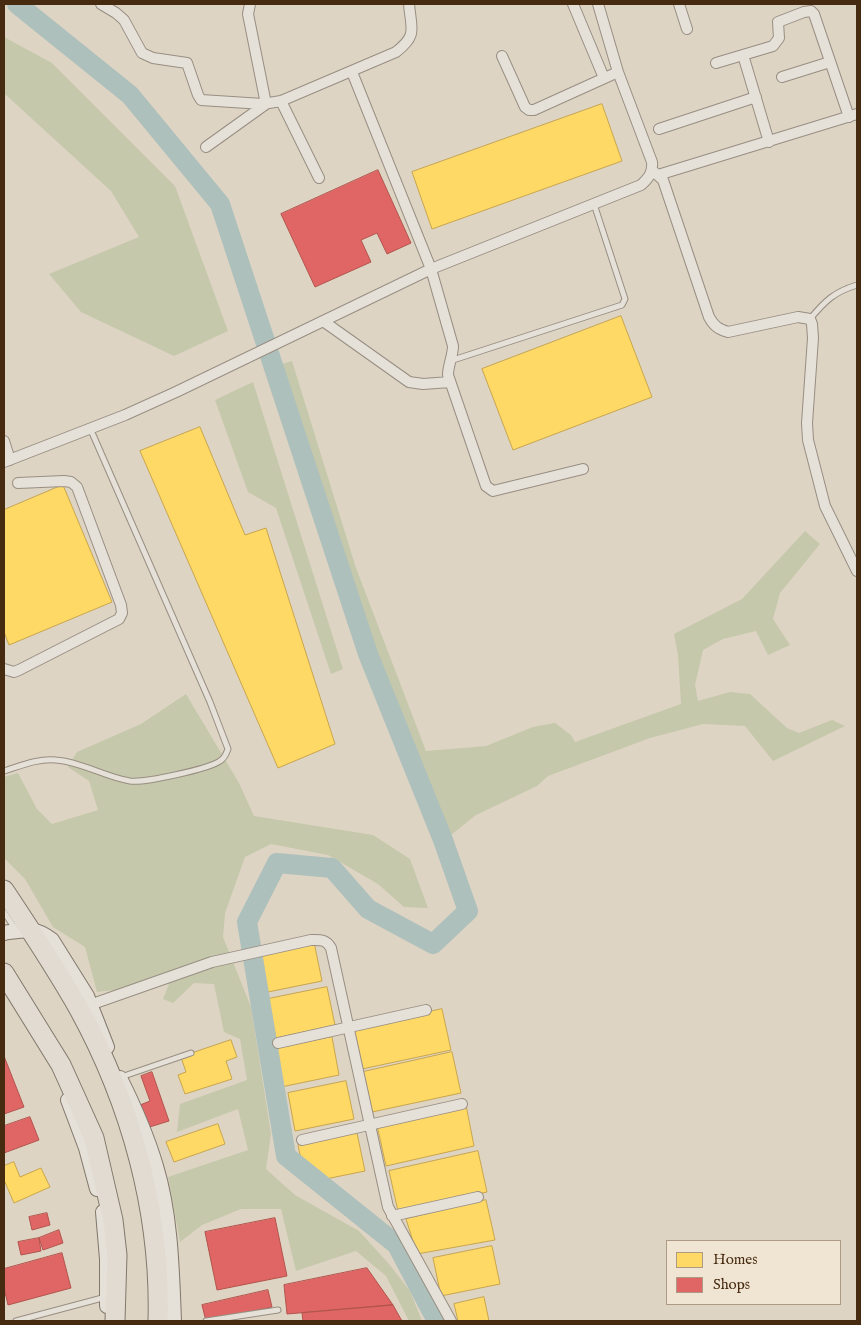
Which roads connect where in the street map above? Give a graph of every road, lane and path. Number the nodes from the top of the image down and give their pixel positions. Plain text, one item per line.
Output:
1 (101, 4) edge
2 (250, 4) edge
3 (408, 4) edge
4 (573, 4) edge
5 (598, 4) edge
6 (679, 4) edge
7 (687, 29) dead end
8 (743, 55) junction
9 (502, 56) dead end
10 (830, 62) junction
11 (716, 63) dead end
12 (352, 72) junction
13 (618, 72) junction
14 (782, 77) dead end
15 (604, 78) junction
16 (756, 97) junction
17 (281, 101) junction
18 (266, 104) junction
19 (853, 116) edge
20 (659, 129) dead end
21 (769, 142) junction
22 (206, 147) dead end
23 (655, 173) junction
24 (319, 178) dead end
25 (594, 204) junction
26 (431, 269) junction
27 (857, 285) edge
28 (810, 320) junction
29 (323, 321) junction
30 (450, 361) junction
31 (450, 382) junction
32 (90, 428) junction
33 (4, 441) edge
34 (7, 461) edge
35 (583, 470) dead end
36 (18, 483) dead end
37 (857, 571) edge
38 (4, 669) edge
39 (4, 771) edge
40 (4, 890) edge
41 (4, 912) edge
42 (17, 931) edge
43 (4, 973) edge
44 (4, 989) edge
45 (84, 1007) junction
46 (426, 1010) dead end
47 (348, 1028) junction
48 (278, 1043) dead end
49 (191, 1053) dead end
50 (120, 1077) junction
51 (462, 1104) dead end
52 (370, 1125) junction
53 (302, 1140) dead end
54 (478, 1197) dead end
55 (392, 1216) junction
56 (107, 1297) junction
57 (278, 1310) dead end
58 (16, 1321) edge
59 (107, 1321) edge
60 (116, 1321) edge
61 (158, 1321) edge
62 (174, 1321) edge
63 (206, 1321) edge
64 (451, 1321) edge

1 - 18 street
2 - 18 street
3 - 12 street
4 - 15 street
5 - 13 street
6 - 7 street
8 - 10 street
8 - 11 street
8 - 16 street
9 - 15 street
10 - 14 street
10 - 19 street
12 - 17 street
12 - 26 street
13 - 15 street
13 - 23 street
16 - 20 street
16 - 21 street
17 - 18 street
17 - 24 street
18 - 22 street
19 - 21 street
21 - 23 street
23 - 25 street
23 - 28 street
25 - 26 street
25 - 30 lane
26 - 29 street
26 - 30 street
27 - 28 lane
28 - 37 street
29 - 31 street
29 - 32 street
30 - 31 street
31 - 35 street
32 - 34 street
32 - 39 lane
33 - 34 street
36 - 38 street
40 - 42 highway
41 - 42 lane
42 - 45 highway
43 - 60 highway
44 - 56 street
45 - 47 street
45 - 50 street
45 - 61 highway
46 - 47 street
47 - 48 street
47 - 52 street
49 - 50 lane
50 - 62 street
51 - 52 street
52 - 53 street
52 - 55 street
54 - 55 street
55 - 64 street
56 - 58 lane
56 - 59 street
57 - 63 lane

